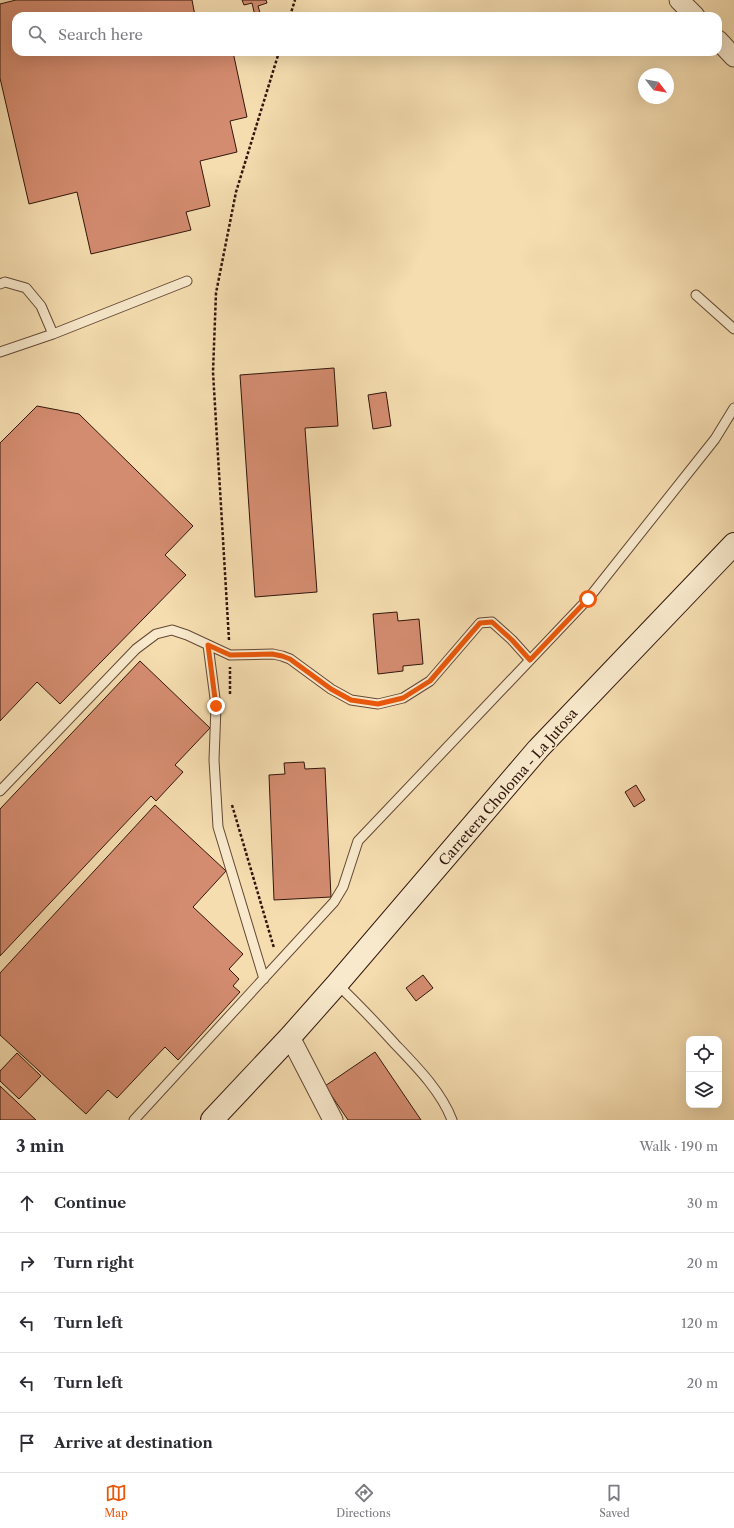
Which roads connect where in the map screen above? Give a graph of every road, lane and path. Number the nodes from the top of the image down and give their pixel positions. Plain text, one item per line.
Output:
1 (295, 0) edge
2 (679, 0) edge
3 (291, 12) edge
4 (691, 12) edge
5 (722, 44) edge
6 (278, 56) edge
7 (734, 57) edge
8 (187, 281) dead end
9 (0, 284) edge
10 (696, 295) dead end
11 (734, 329) edge
12 (53, 334) junction
13 (0, 352) edge
14 (734, 408) edge
15 (734, 544) edge
16 (208, 645) junction
17 (230, 655) junction
18 (530, 660) junction
19 (230, 702) dead end
20 (0, 791) edge
21 (231, 802) dead end
22 (278, 964) junction
23 (264, 979) junction
24 (336, 984) junction
25 (290, 1037) junction
26 (134, 1120) edge
27 (212, 1120) edge
28 (332, 1120) edge
29 (452, 1120) edge

1 - 3 path
2 - 4 street
5 - 7 street
6 - 17 path
8 - 12 lane
9 - 12 lane
10 - 11 lane
12 - 13 lane
14 - 18 lane
15 - 24 street, Carretera Choloma - La Jutosa
16 - 17 lane
16 - 20 lane
16 - 23 lane
17 - 18 lane
17 - 19 path
18 - 22 lane
21 - 22 path
22 - 23 lane
23 - 26 lane
24 - 25 street, Carretera Choloma - La Jutosa
24 - 29 lane
25 - 27 street, Carretera Choloma - La Jutosa
25 - 28 street

